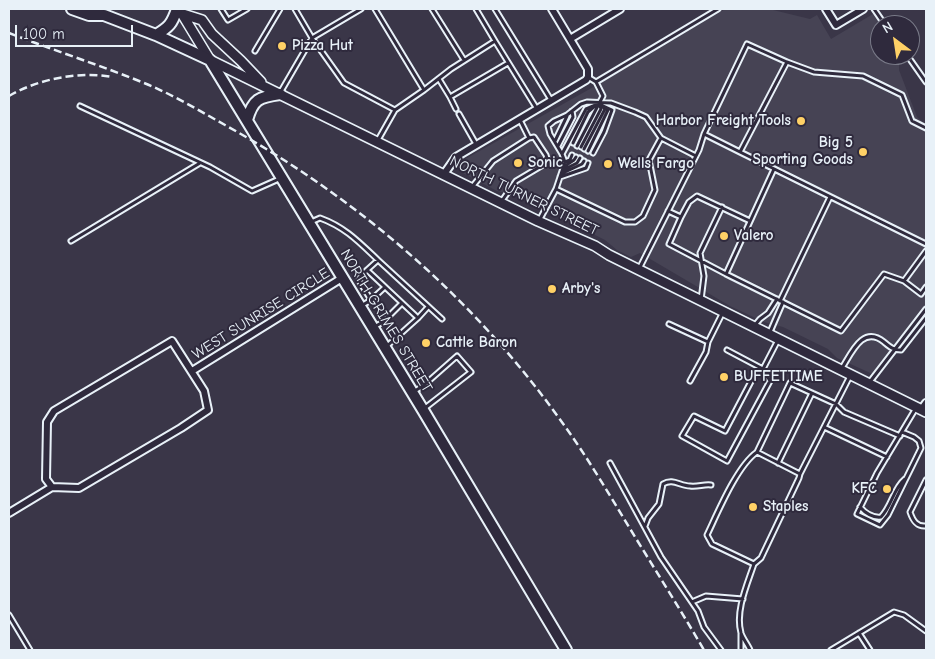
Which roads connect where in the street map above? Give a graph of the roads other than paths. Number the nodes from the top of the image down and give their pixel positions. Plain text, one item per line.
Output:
1 (72, 9) edge
2 (221, 9) edge
3 (247, 9) edge
4 (280, 9) edge
5 (295, 9) edge
6 (361, 9) edge
7 (375, 9) edge
8 (432, 9) edge
9 (476, 9) edge
10 (496, 9) edge
11 (552, 9) edge
12 (620, 9) edge
13 (718, 9) edge
14 (826, 9) edge
15 (863, 9) edge
16 (180, 11) edge
17 (612, 11) edge
18 (102, 12) edge
19 (156, 35) junction
20 (312, 38) junction
21 (570, 39) junction
22 (495, 41) junction
23 (255, 51) dead end
24 (210, 60) junction
25 (464, 60) junction
26 (787, 62) junction
27 (508, 63) junction
28 (914, 65) edge
29 (588, 77) junction
30 (439, 79) junction
31 (596, 82) junction
32 (926, 82) edge
33 (264, 86) junction
34 (424, 90) junction
35 (280, 94) junction
36 (450, 97) junction
37 (552, 101) junction
38 (599, 103) junction
39 (80, 106) dead end
40 (456, 109) dead end
41 (394, 110) junction
42 (537, 110) junction
43 (572, 111) junction
44 (459, 114) dead end
45 (567, 115) junction
46 (520, 119) junction
47 (247, 120) junction
48 (926, 128) edge
49 (704, 134) junction
50 (529, 138) junction
51 (661, 138) junction
52 (554, 141) junction
53 (377, 142) junction
54 (573, 143) dead end
55 (476, 145) junction
56 (558, 146) junction
57 (740, 152) junction
58 (593, 153) dead end
59 (562, 154) junction
60 (696, 156) junction
61 (584, 161) dead end
62 (200, 162) junction
63 (588, 163) dead end
64 (563, 168) junction
65 (774, 169) junction
66 (444, 174) junction
67 (282, 178) junction
68 (471, 188) junction
69 (556, 189) junction
70 (830, 197) junction
71 (501, 202) junction
72 (722, 207) junction
73 (668, 211) junction
74 (681, 217) junction
75 (538, 221) junction
76 (750, 222) junction
77 (309, 223) junction
78 (71, 240) dead end
79 (926, 244) edge
80 (926, 251) edge
81 (378, 260) junction
82 (702, 260) junction
83 (367, 270) junction
84 (639, 270) junction
85 (726, 274) junction
86 (342, 278) junction
87 (904, 281) junction
88 (385, 287) junction
89 (926, 287) edge
90 (372, 300) junction
91 (701, 301) junction
92 (780, 301) junction
93 (402, 303) junction
94 (360, 307) junction
95 (428, 307) junction
96 (926, 308) edge
97 (723, 312) junction
98 (418, 318) junction
99 (926, 318) edge
100 (442, 319) dead end
101 (669, 324) dead end
102 (753, 327) junction
103 (373, 328) junction
104 (769, 335) junction
105 (779, 340) junction
106 (708, 342) junction
107 (385, 348) junction
108 (727, 350) dead end
109 (894, 350) junction
110 (763, 369) junction
111 (192, 371) junction
112 (840, 371) junction
113 (850, 376) junction
114 (690, 381) dead end
115 (868, 384) junction
116 (412, 392) junction
117 (812, 393) junction
118 (836, 404) junction
119 (923, 408) edge
120 (423, 410) junction
121 (824, 427) junction
122 (902, 432) junction
123 (900, 436) junction
124 (757, 452) junction
125 (887, 457) junction
126 (610, 463) dead end
127 (778, 463) junction
128 (800, 474) junction
129 (906, 478) junction
130 (926, 480) edge
131 (711, 485) dead end
132 (52, 487) junction
133 (860, 507) junction
134 (9, 513) edge
135 (926, 526) edge
136 (645, 527) junction
137 (754, 564) junction
138 (743, 598) junction
139 (692, 602) junction
140 (9, 615) edge
141 (926, 630) edge
142 (859, 632) junction
143 (741, 633) junction
144 (30, 650) edge
145 (566, 650) edge
146 (721, 650) edge
147 (741, 650) edge
148 (750, 650) edge
149 (831, 650) edge
150 (870, 650) edge

1 - 18 main road, NORTH TURNER STREET
2 - 3 lane
4 - 23 lane
5 - 20 lane
6 - 20 lane
7 - 34 lane
8 - 25 lane
9 - 22 lane
10 - 37 lane
11 - 21 street
12 - 17 street
13 - 31 lane
14 - 15 street
16 - 19 main road
16 - 24 main road, NORTH GRIMES STREET
16 - 33 main road
17 - 21 street
18 - 19 main road, NORTH TURNER STREET
19 - 24 main road, NORTH TURNER STREET
20 - 35 lane
20 - 41 lane
21 - 29 street
22 - 25 lane
22 - 27 lane
24 - 33 main road, NORTH TURNER STREET
24 - 47 main road, NORTH GRIMES STREET
25 - 30 lane
26 - 48 lane
26 - 49 lane
26 - 57 lane
27 - 36 lane
27 - 42 lane
28 - 32 lane
29 - 31 lane
29 - 37 street
30 - 34 lane
30 - 36 lane
31 - 38 lane
33 - 35 main road, NORTH TURNER STREET
34 - 41 lane
35 - 47 main road
35 - 53 main road, NORTH TURNER STREET
36 - 40 lane
37 - 42 street
38 - 38 lane
38 - 43 lane
38 - 51 lane
38 - 54 lane
38 - 58 lane
38 - 59 lane
39 - 62 lane
41 - 53 lane
42 - 46 street
43 - 45 lane
43 - 56 lane
44 - 55 lane
45 - 52 lane
45 - 52 lane
46 - 50 lane
46 - 55 street
47 - 67 main road, NORTH GRIMES STREET
49 - 57 lane
49 - 60 lane
50 - 68 lane
50 - 71 lane
51 - 60 lane
51 - 69 lane
52 - 56 lane
53 - 66 main road, NORTH TURNER STREET
55 - 66 street
56 - 59 lane
57 - 65 lane
59 - 64 lane
60 - 73 lane
61 - 64 lane
62 - 67 lane
62 - 78 lane
63 - 64 lane
64 - 64 lane
64 - 69 lane
65 - 70 lane
65 - 76 lane
66 - 68 main road, NORTH TURNER STREET
67 - 77 main road, NORTH GRIMES STREET
68 - 71 main road, NORTH TURNER STREET
69 - 75 lane
70 - 79 lane
70 - 92 lane
71 - 75 main road, NORTH TURNER STREET
72 - 74 lane
72 - 76 lane
72 - 82 lane
73 - 74 lane
73 - 84 lane
74 - 82 lane
75 - 84 main road, NORTH TURNER STREET
76 - 85 lane
77 - 81 lane
77 - 86 main road, NORTH GRIMES STREET
80 - 87 lane
81 - 83 lane
81 - 95 lane
82 - 85 lane
82 - 91 lane
83 - 88 lane
83 - 90 lane
84 - 91 main road, NORTH TURNER STREET
85 - 92 lane
86 - 94 main road, NORTH GRIMES STREET
86 - 111 street, WEST SUNRISE CIRCLE
87 - 89 lane
87 - 92 lane
88 - 90 lane
88 - 93 lane
90 - 94 lane
91 - 97 main road, NORTH TURNER STREET
92 - 102 lane
92 - 104 lane
93 - 98 lane
93 - 103 lane
94 - 103 main road, NORTH GRIMES STREET
95 - 98 lane
95 - 100 lane
96 - 109 lane
97 - 102 main road, NORTH TURNER STREET
97 - 106 lane
98 - 107 lane
99 - 109 lane
101 - 106 lane
102 - 104 main road, NORTH TURNER STREET
103 - 107 main road, NORTH GRIMES STREET
104 - 105 main road, NORTH TURNER STREET
105 - 110 lane
105 - 112 main road, NORTH TURNER STREET
106 - 114 lane
107 - 116 main road, NORTH GRIMES STREET
108 - 110 lane
109 - 112 lane
109 - 115 lane
110 - 110 lane
111 - 132 street, WEST SUNRISE CIRCLE
111 - 132 street, WEST SUNRISE CIRCLE
112 - 113 main road, NORTH TURNER STREET
113 - 115 main road, NORTH TURNER STREET
113 - 118 lane
115 - 119 main road, NORTH TURNER STREET
116 - 120 main road, NORTH GRIMES STREET
116 - 120 lane
117 - 118 lane
117 - 124 lane
117 - 127 lane
118 - 121 lane
118 - 123 lane
119 - 122 lane
120 - 145 main road, NORTH GRIMES STREET
121 - 125 lane
121 - 128 lane
122 - 123 lane
122 - 129 lane
123 - 125 lane
124 - 127 lane
124 - 137 lane
125 - 133 lane
126 - 136 lane
127 - 128 lane
128 - 137 lane
129 - 133 lane
129 - 133 lane
130 - 135 lane
131 - 136 lane
132 - 134 street
136 - 139 lane
137 - 138 lane
138 - 139 lane
138 - 143 lane
139 - 146 lane
140 - 144 lane
141 - 142 lane
142 - 149 lane
142 - 150 lane
143 - 147 lane
143 - 148 lane

